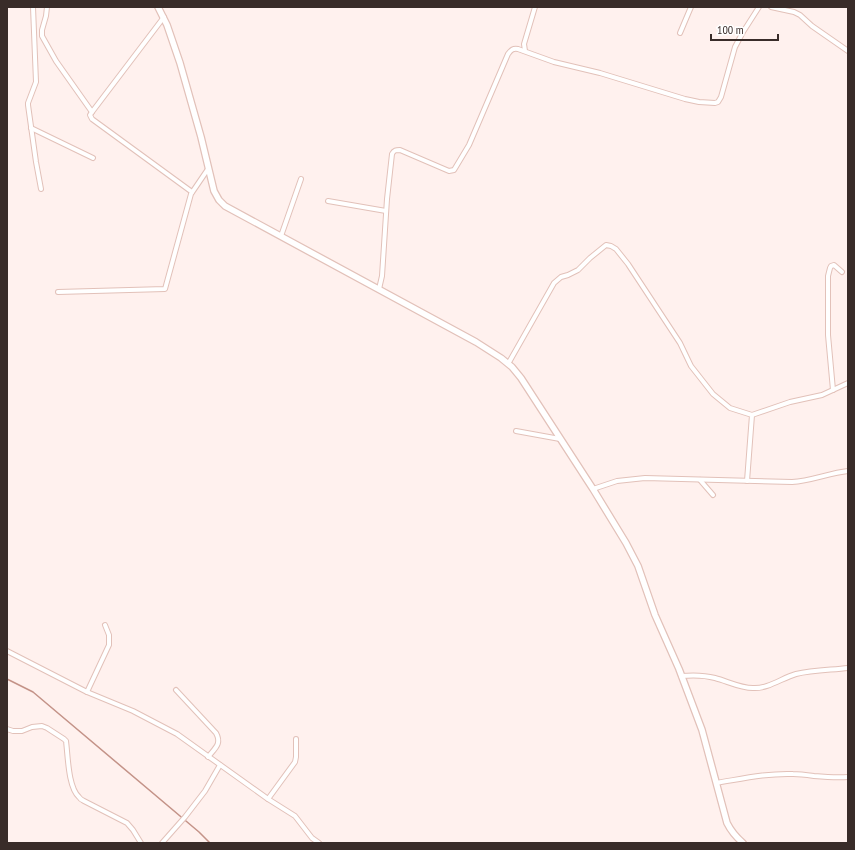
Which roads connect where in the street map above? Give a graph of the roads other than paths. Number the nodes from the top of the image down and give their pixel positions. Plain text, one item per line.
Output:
1 (33, 7) edge
2 (48, 7) edge
3 (158, 7) edge
4 (535, 7) edge
5 (691, 7) edge
6 (759, 7) edge
7 (771, 7) edge
8 (164, 17) junction
9 (680, 33) dead end
10 (525, 51) junction
11 (848, 51) edge
12 (92, 112) junction
13 (32, 128) junction
14 (93, 158) dead end
15 (208, 168) junction
16 (301, 179) dead end
17 (41, 189) dead end
18 (192, 192) junction
19 (328, 201) dead end
20 (386, 211) junction
21 (281, 236) junction
22 (842, 272) dead end
23 (379, 289) junction
24 (58, 292) dead end
25 (508, 364) junction
26 (848, 383) edge
27 (833, 390) junction
28 (752, 415) junction
29 (516, 431) dead end
30 (561, 439) junction
31 (848, 471) edge
32 (700, 480) junction
33 (747, 481) junction
34 (593, 489) junction
35 (713, 495) dead end
36 (105, 625) dead end
37 (7, 651) edge
38 (848, 668) edge
39 (681, 676) junction
40 (176, 690) dead end
41 (87, 692) junction
42 (7, 729) edge
43 (296, 739) dead end
44 (208, 757) junction
45 (220, 765) junction
46 (848, 777) edge
47 (716, 783) junction
48 (268, 799) junction
49 (141, 843) edge
50 (162, 843) edge
51 (319, 843) edge
52 (743, 843) edge

1 - 13 street
2 - 12 street
3 - 8 street
4 - 10 street
5 - 9 street
6 - 10 street
7 - 11 street
8 - 12 street
8 - 15 street
10 - 20 street
12 - 18 street
13 - 14 street
13 - 17 street
15 - 18 street
15 - 21 street
16 - 21 street
18 - 24 street
19 - 20 street
20 - 23 street
21 - 23 street
22 - 27 street
23 - 25 street
25 - 28 street
25 - 30 street
26 - 27 street
27 - 28 street
28 - 33 street
29 - 30 street
30 - 34 street
31 - 33 street
32 - 33 street
32 - 34 street
32 - 35 street
34 - 39 street
36 - 41 street
37 - 41 street
38 - 39 street
39 - 47 street
40 - 44 street
41 - 44 street
42 - 49 street
43 - 48 street
44 - 45 street
45 - 48 street
45 - 50 street
46 - 47 street
47 - 52 street
48 - 51 street

